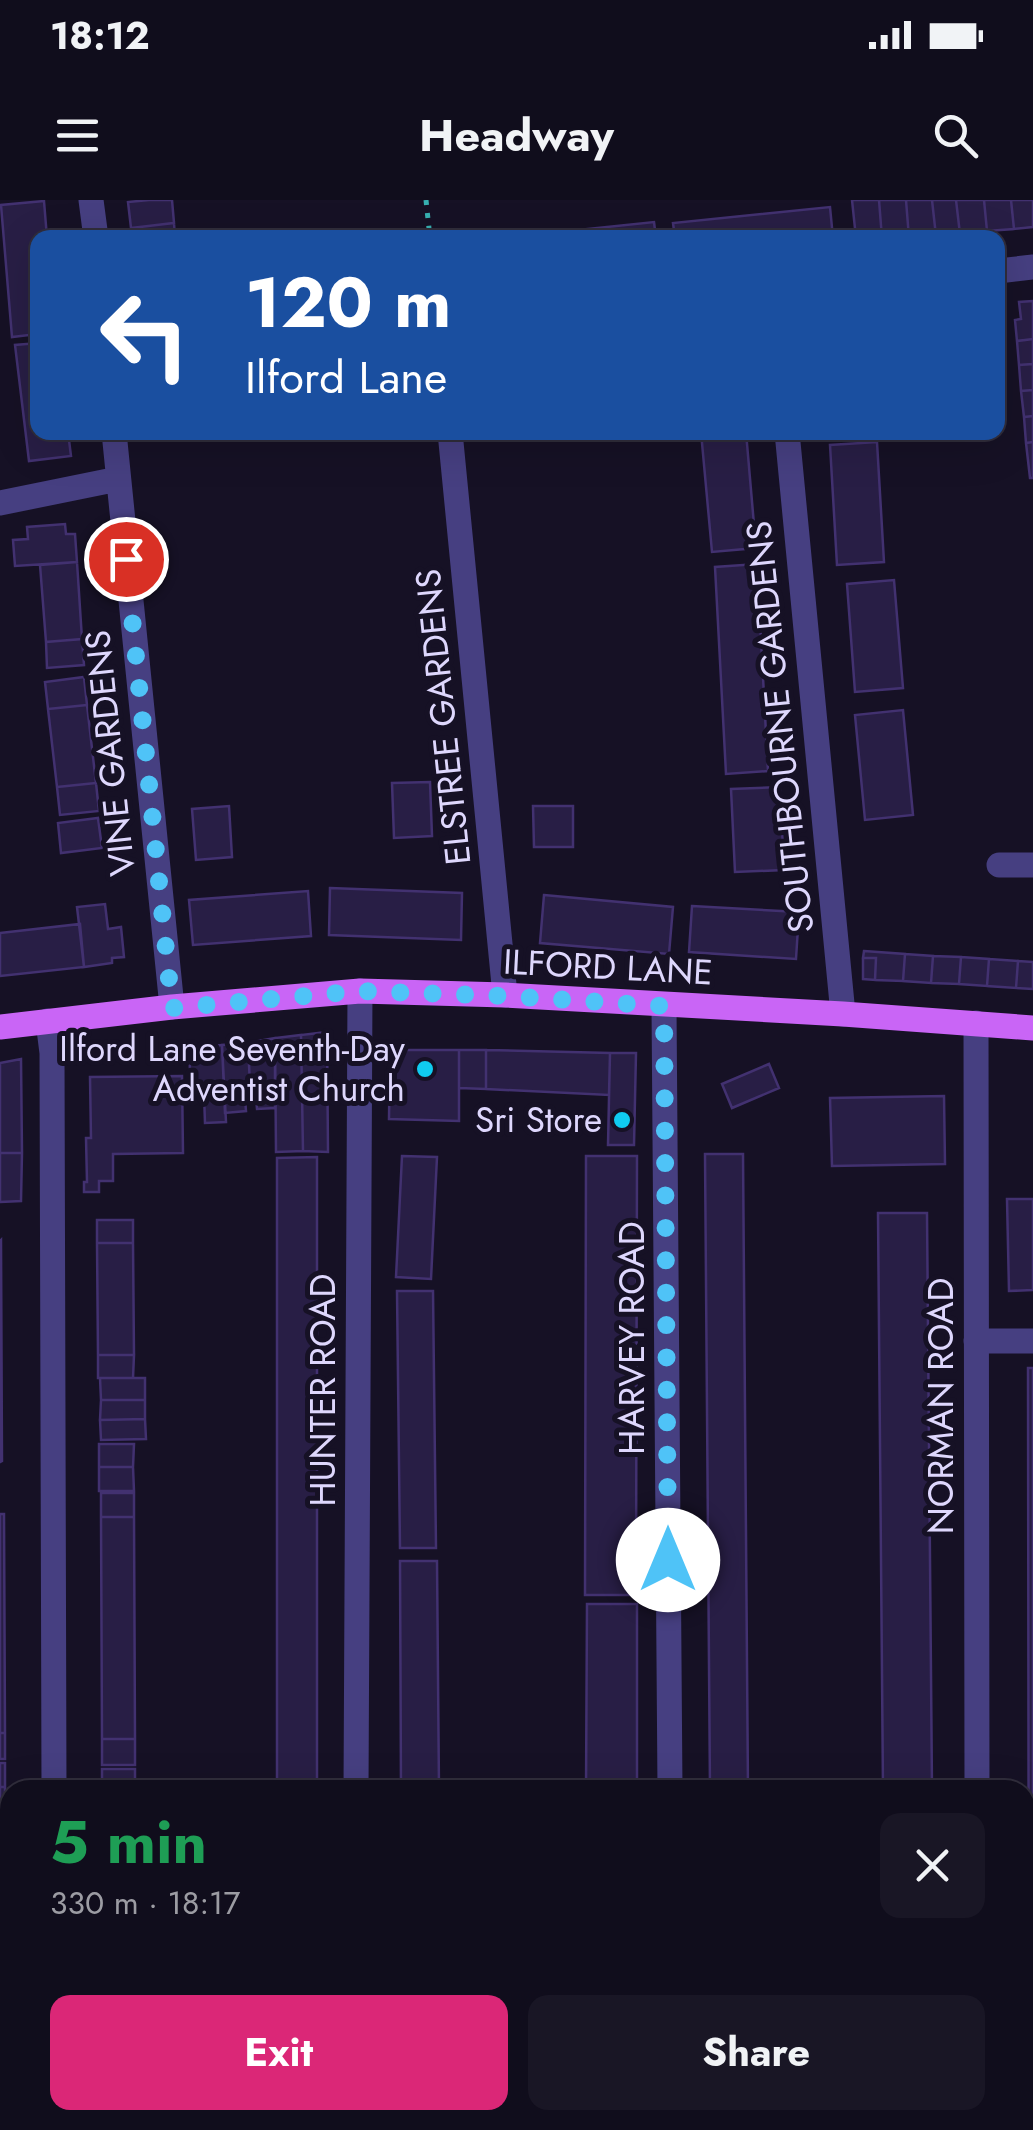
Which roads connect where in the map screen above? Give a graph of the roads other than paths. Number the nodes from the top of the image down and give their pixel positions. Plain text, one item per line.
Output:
1 (91, 200) edge
2 (95, 230) edge
3 (1033, 268) edge
4 (1005, 271) edge
5 (115, 440) edge
6 (451, 440) edge
7 (788, 440) edge
8 (118, 479) junction
9 (0, 503) edge
10 (999, 865) dead end
11 (1033, 865) edge
12 (360, 991) junction
13 (505, 996) junction
14 (664, 1006) junction
15 (172, 1008) junction
16 (844, 1014) junction
17 (48, 1021) junction
18 (976, 1022) junction
19 (0, 1027) edge
20 (1033, 1028) edge
21 (1033, 1340) edge
22 (976, 1342) junction
23 (54, 1780) edge
24 (356, 1780) edge
25 (670, 1780) edge
26 (977, 1780) edge

1 - 2 street
3 - 4 street
5 - 8 street, VINE GARDENS
6 - 13 street, ELSTREE GARDENS
7 - 16 street, SOUTHBOURNE GARDENS
8 - 9 street
8 - 15 street, VINE GARDENS
10 - 11 street
12 - 13 main road, ILFORD LANE
12 - 15 main road, ILFORD LANE
12 - 24 street, HUNTER ROAD
13 - 14 main road, ILFORD LANE
14 - 16 main road, ILFORD LANE
14 - 25 street, HARVEY ROAD
15 - 17 main road, ILFORD LANE
16 - 18 main road, ILFORD LANE
17 - 19 main road, ILFORD LANE
17 - 23 street
18 - 20 main road, ILFORD LANE
18 - 22 street, NORMAN ROAD
21 - 22 street
22 - 26 street, NORMAN ROAD

